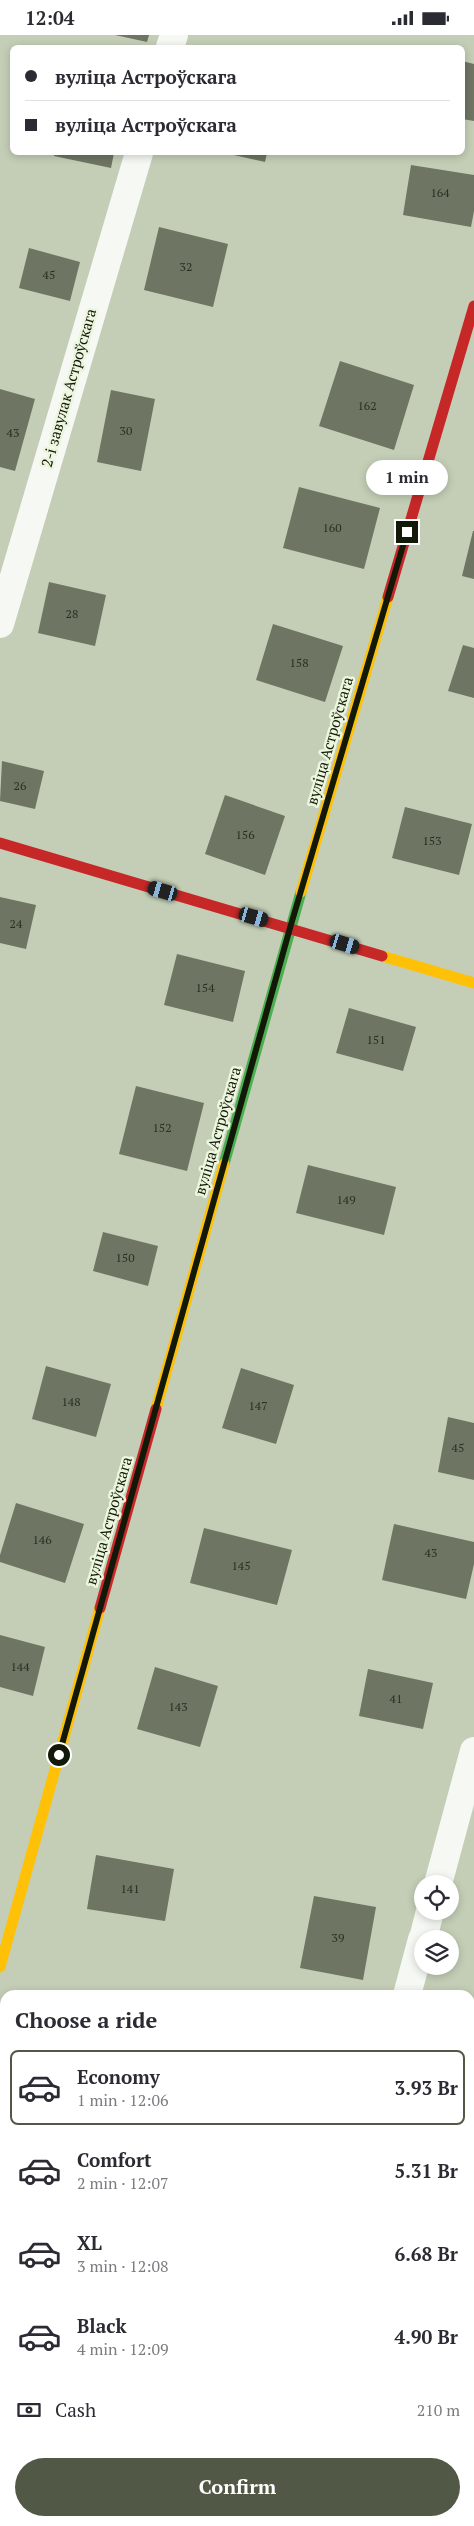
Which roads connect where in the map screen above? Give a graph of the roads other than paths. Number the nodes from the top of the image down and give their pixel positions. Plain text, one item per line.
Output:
1 (138, 155) edge
2 (474, 306) edge
3 (0, 624) edge
4 (0, 843) edge
5 (290, 928) junction
6 (474, 983) edge
7 (474, 1751) edge
8 (440, 1875) edge
9 (0, 1967) edge
10 (414, 1970) edge
11 (408, 1990) edge

1 - 3 street, 2-і завулак Астроўскага
2 - 5 street, вуліца Астроўскага
4 - 5 street
5 - 6 street
5 - 9 street, вуліца Астроўскага
7 - 8 street
10 - 11 street

